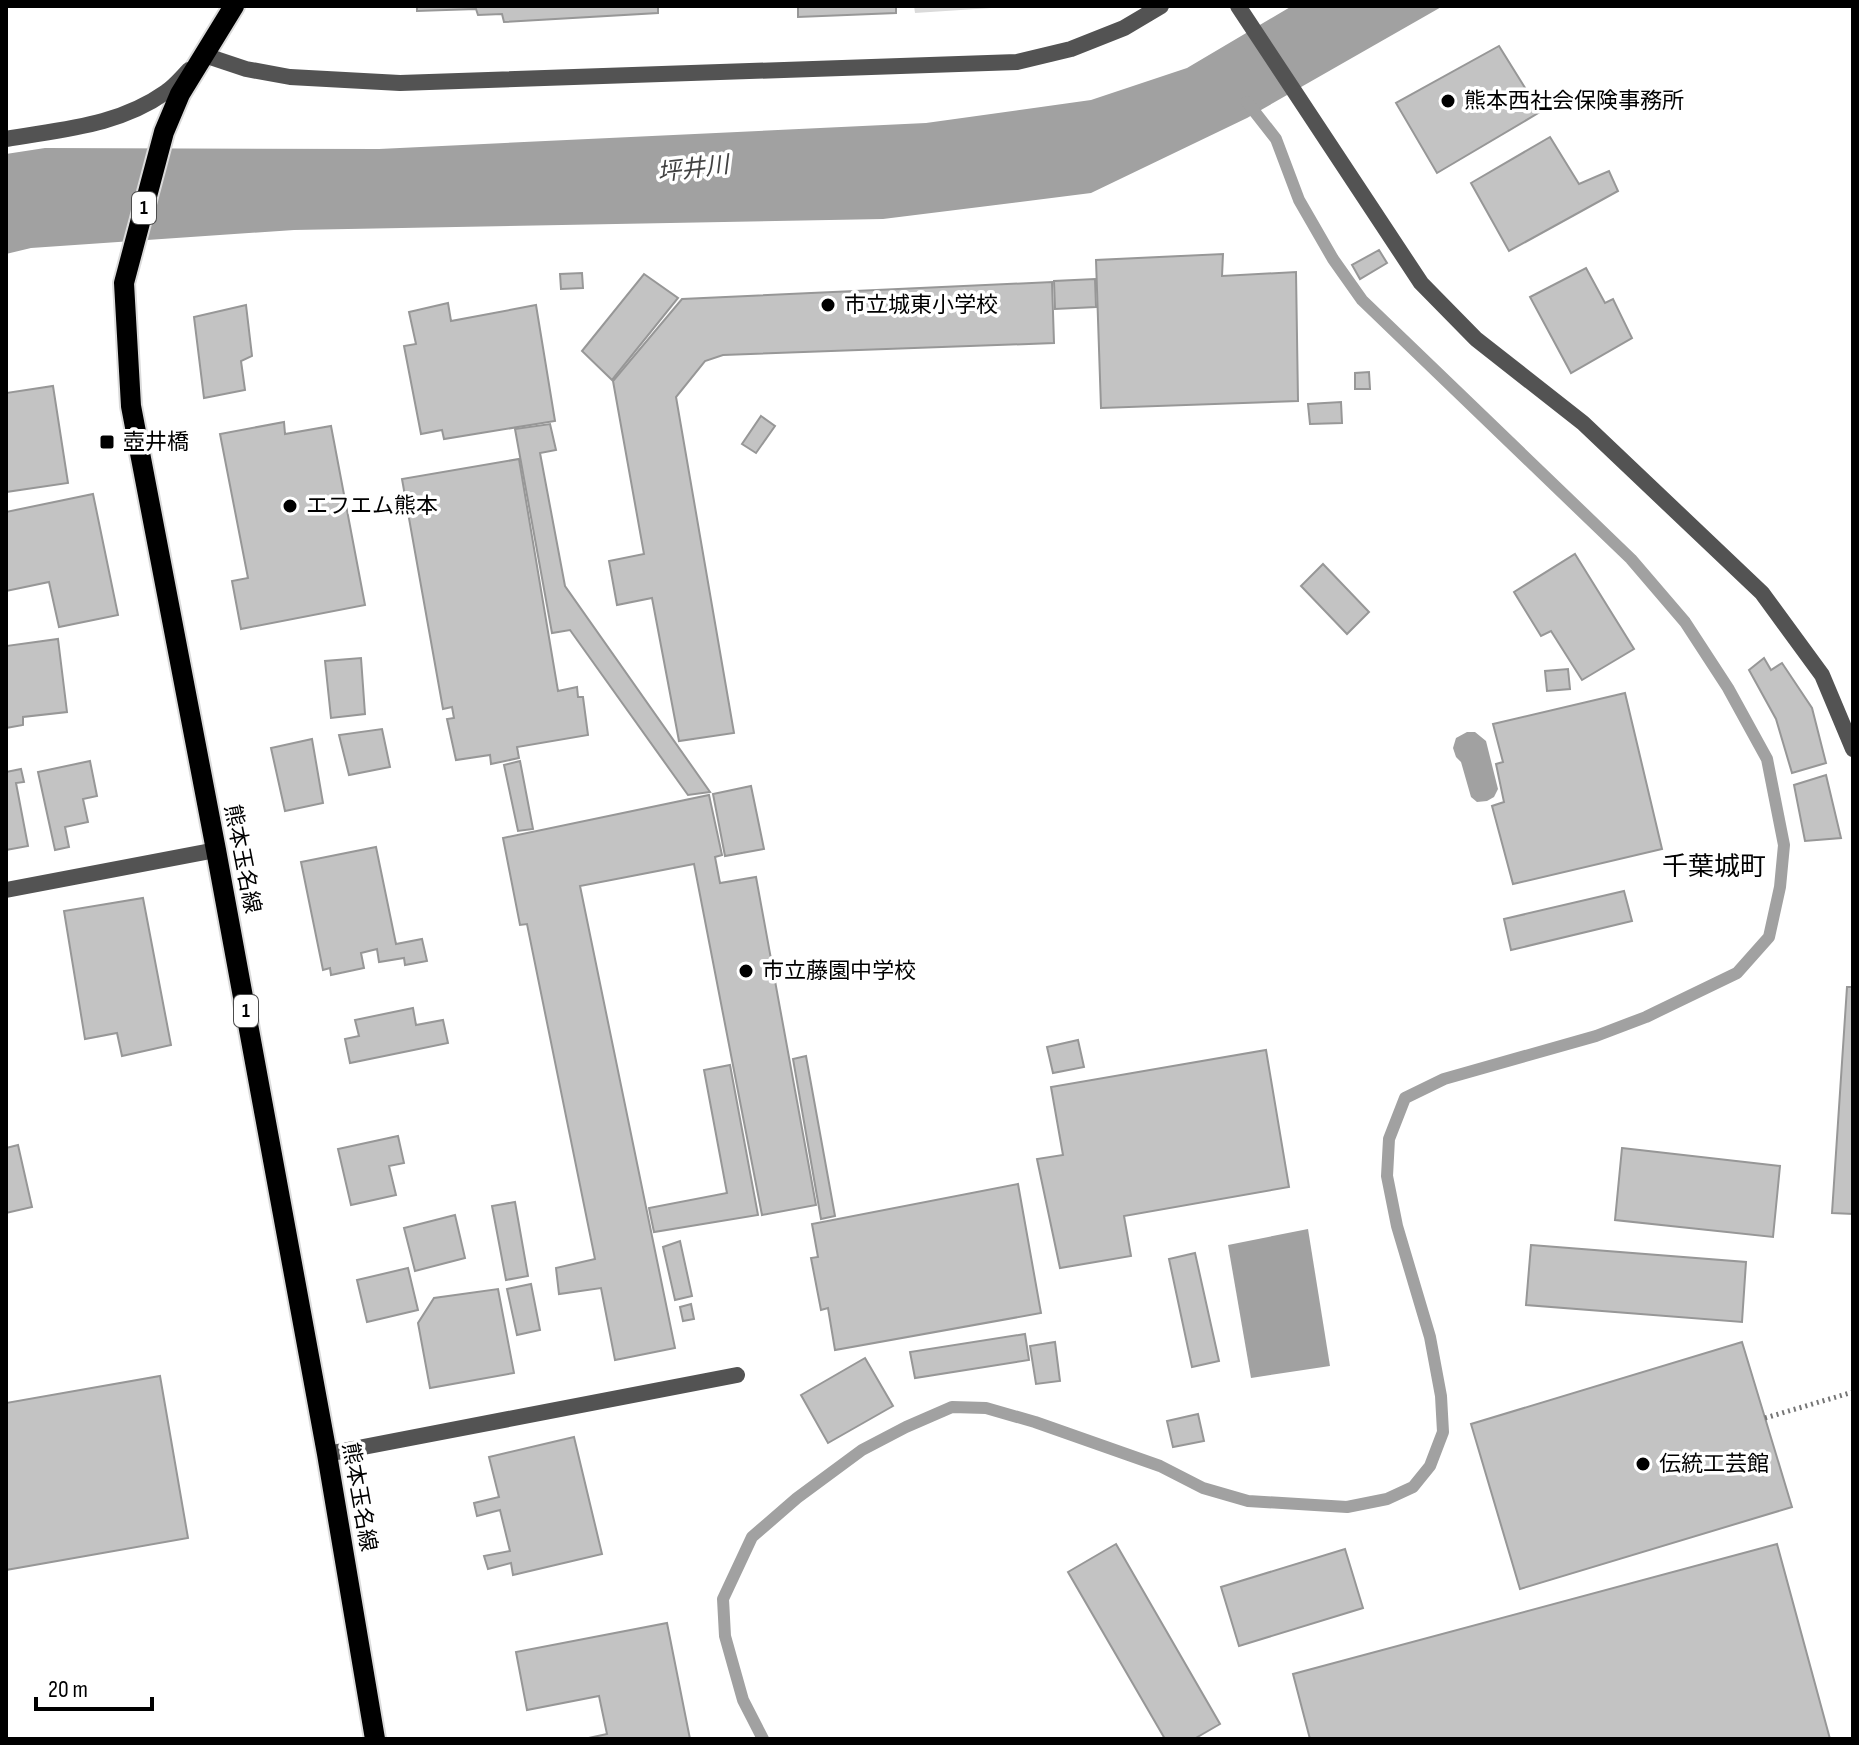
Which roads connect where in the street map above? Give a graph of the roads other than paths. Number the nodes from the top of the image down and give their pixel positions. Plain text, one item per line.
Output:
1 (234, 6) edge
2 (1161, 6) edge
3 (1238, 6) edge
4 (204, 55) junction
5 (6, 139) edge
6 (1853, 749) edge
7 (216, 850) junction
8 (6, 890) edge
9 (737, 1375) dead end
10 (327, 1454) junction
11 (375, 1739) edge

1 - 4 main road, 熊本玉名線 / 1
2 - 4 street
3 - 6 street
4 - 5 street
4 - 7 main road, 熊本玉名線 / 1
7 - 8 street
7 - 10 main road, 熊本玉名線 / 1
9 - 10 street
10 - 11 main road, 熊本玉名線 / 1

